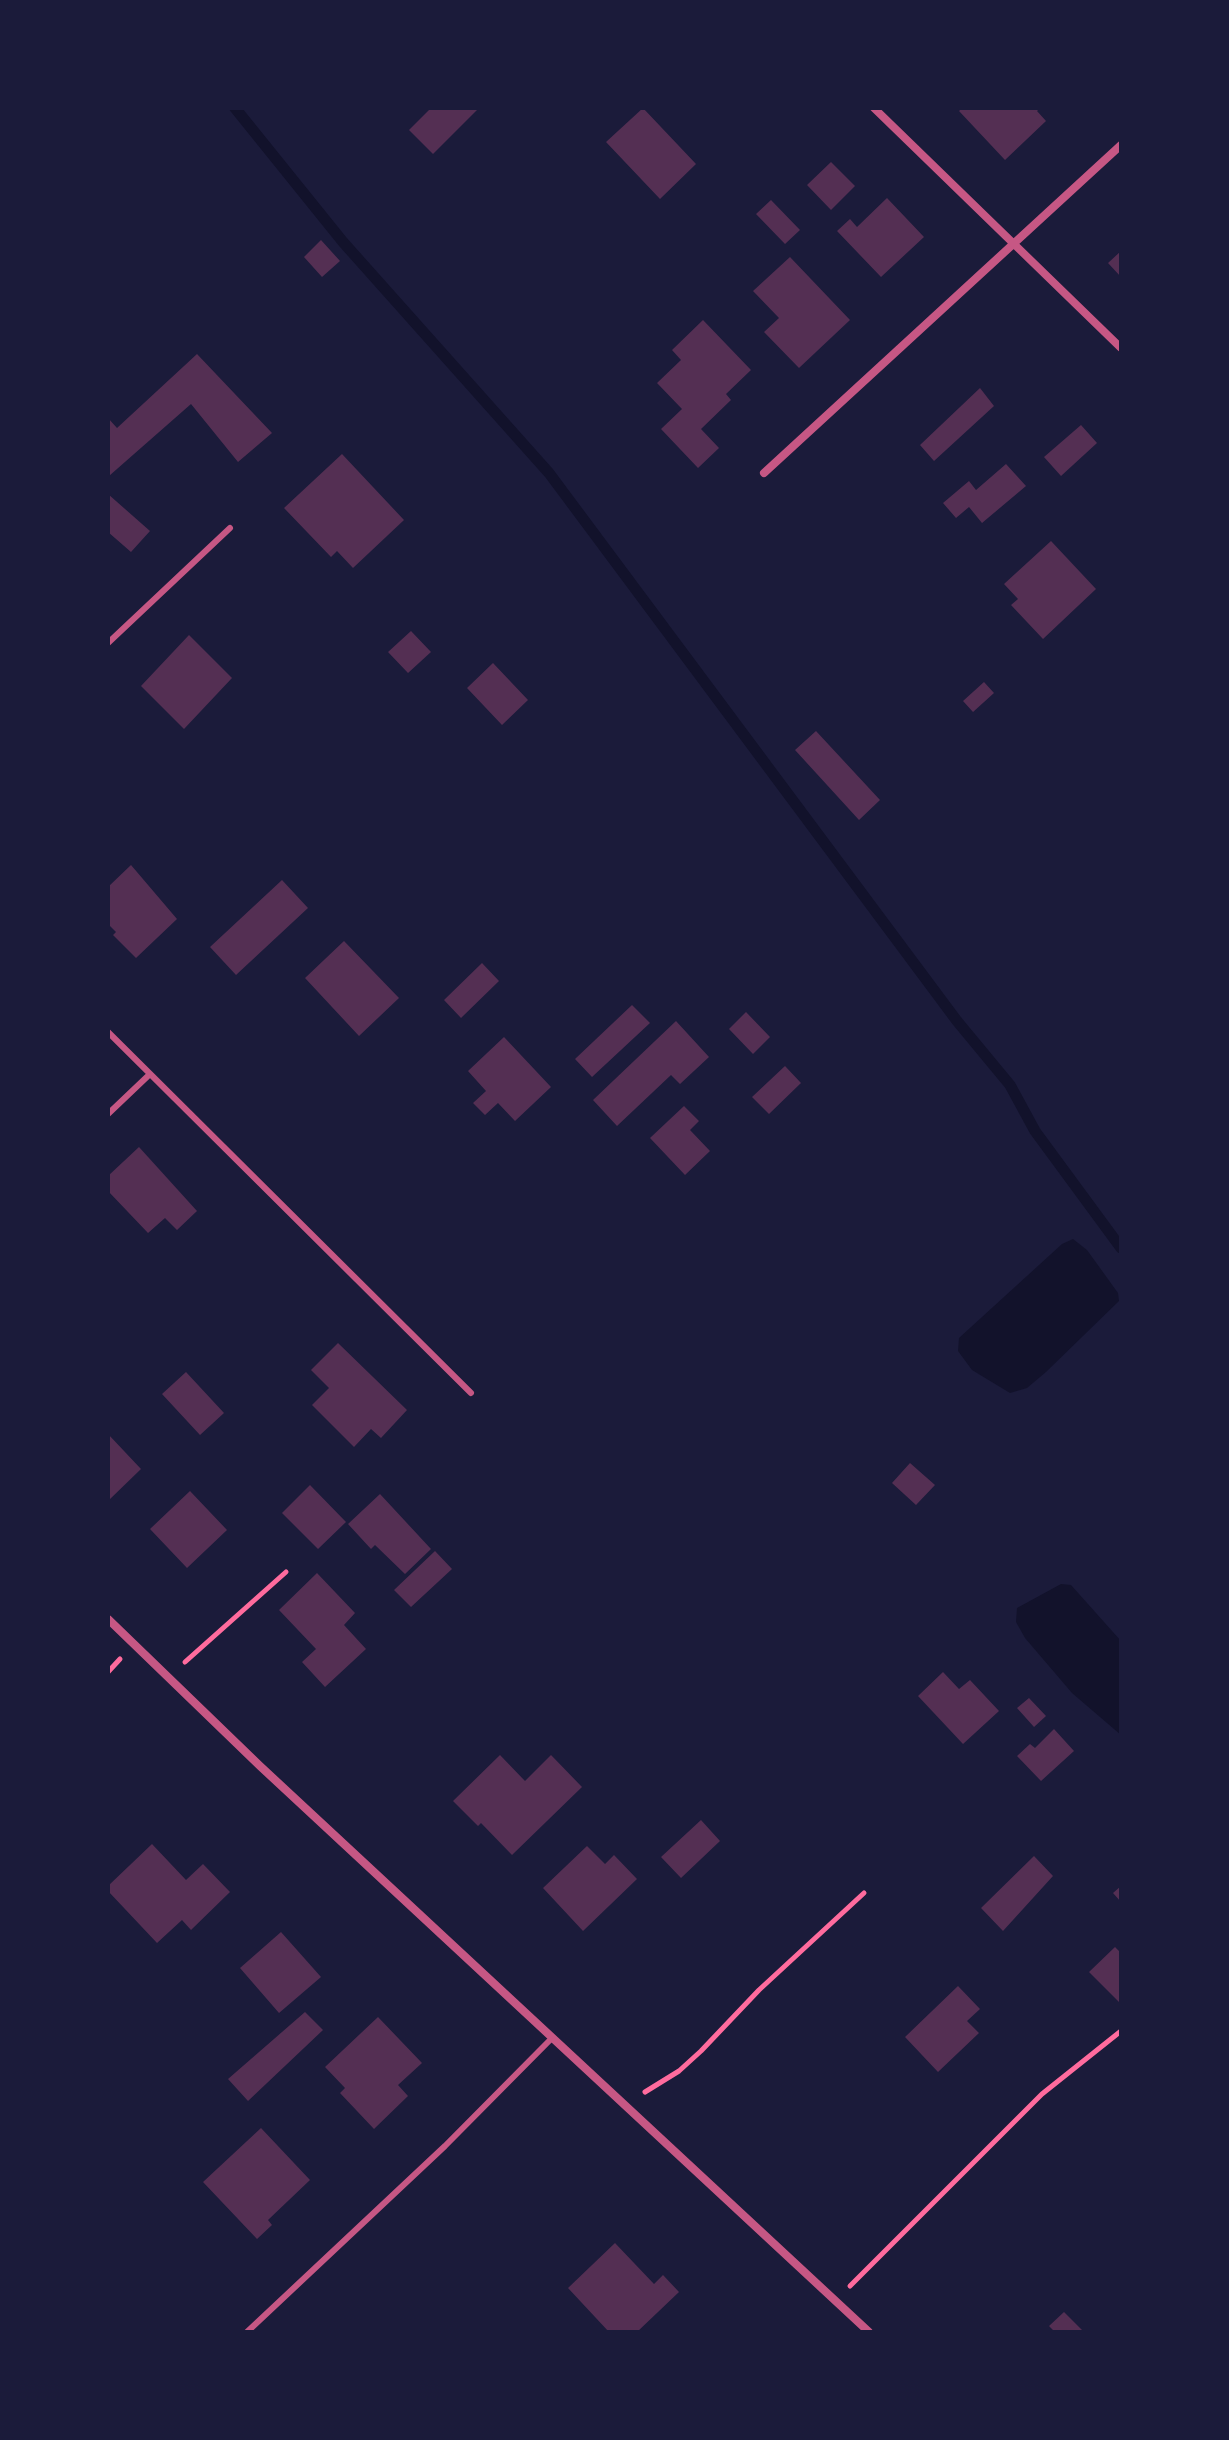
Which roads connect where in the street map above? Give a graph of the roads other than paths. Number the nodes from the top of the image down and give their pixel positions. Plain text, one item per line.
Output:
1 (874, 108) edge
2 (1121, 145) edge
3 (1012, 244) junction
4 (1121, 348) edge
5 (764, 473) dead end
6 (230, 528) dead end
7 (108, 643) edge
8 (108, 1032) edge
9 (150, 1074) junction
10 (108, 1114) edge
11 (471, 1393) dead end
12 (108, 1619) edge
13 (552, 2038) junction
14 (247, 2332) edge
15 (869, 2332) edge

1 - 3 street
2 - 3 street
3 - 4 street
3 - 5 street
6 - 7 lane
8 - 9 lane
9 - 10 lane
9 - 11 lane
12 - 13 street
13 - 14 lane
13 - 15 street

